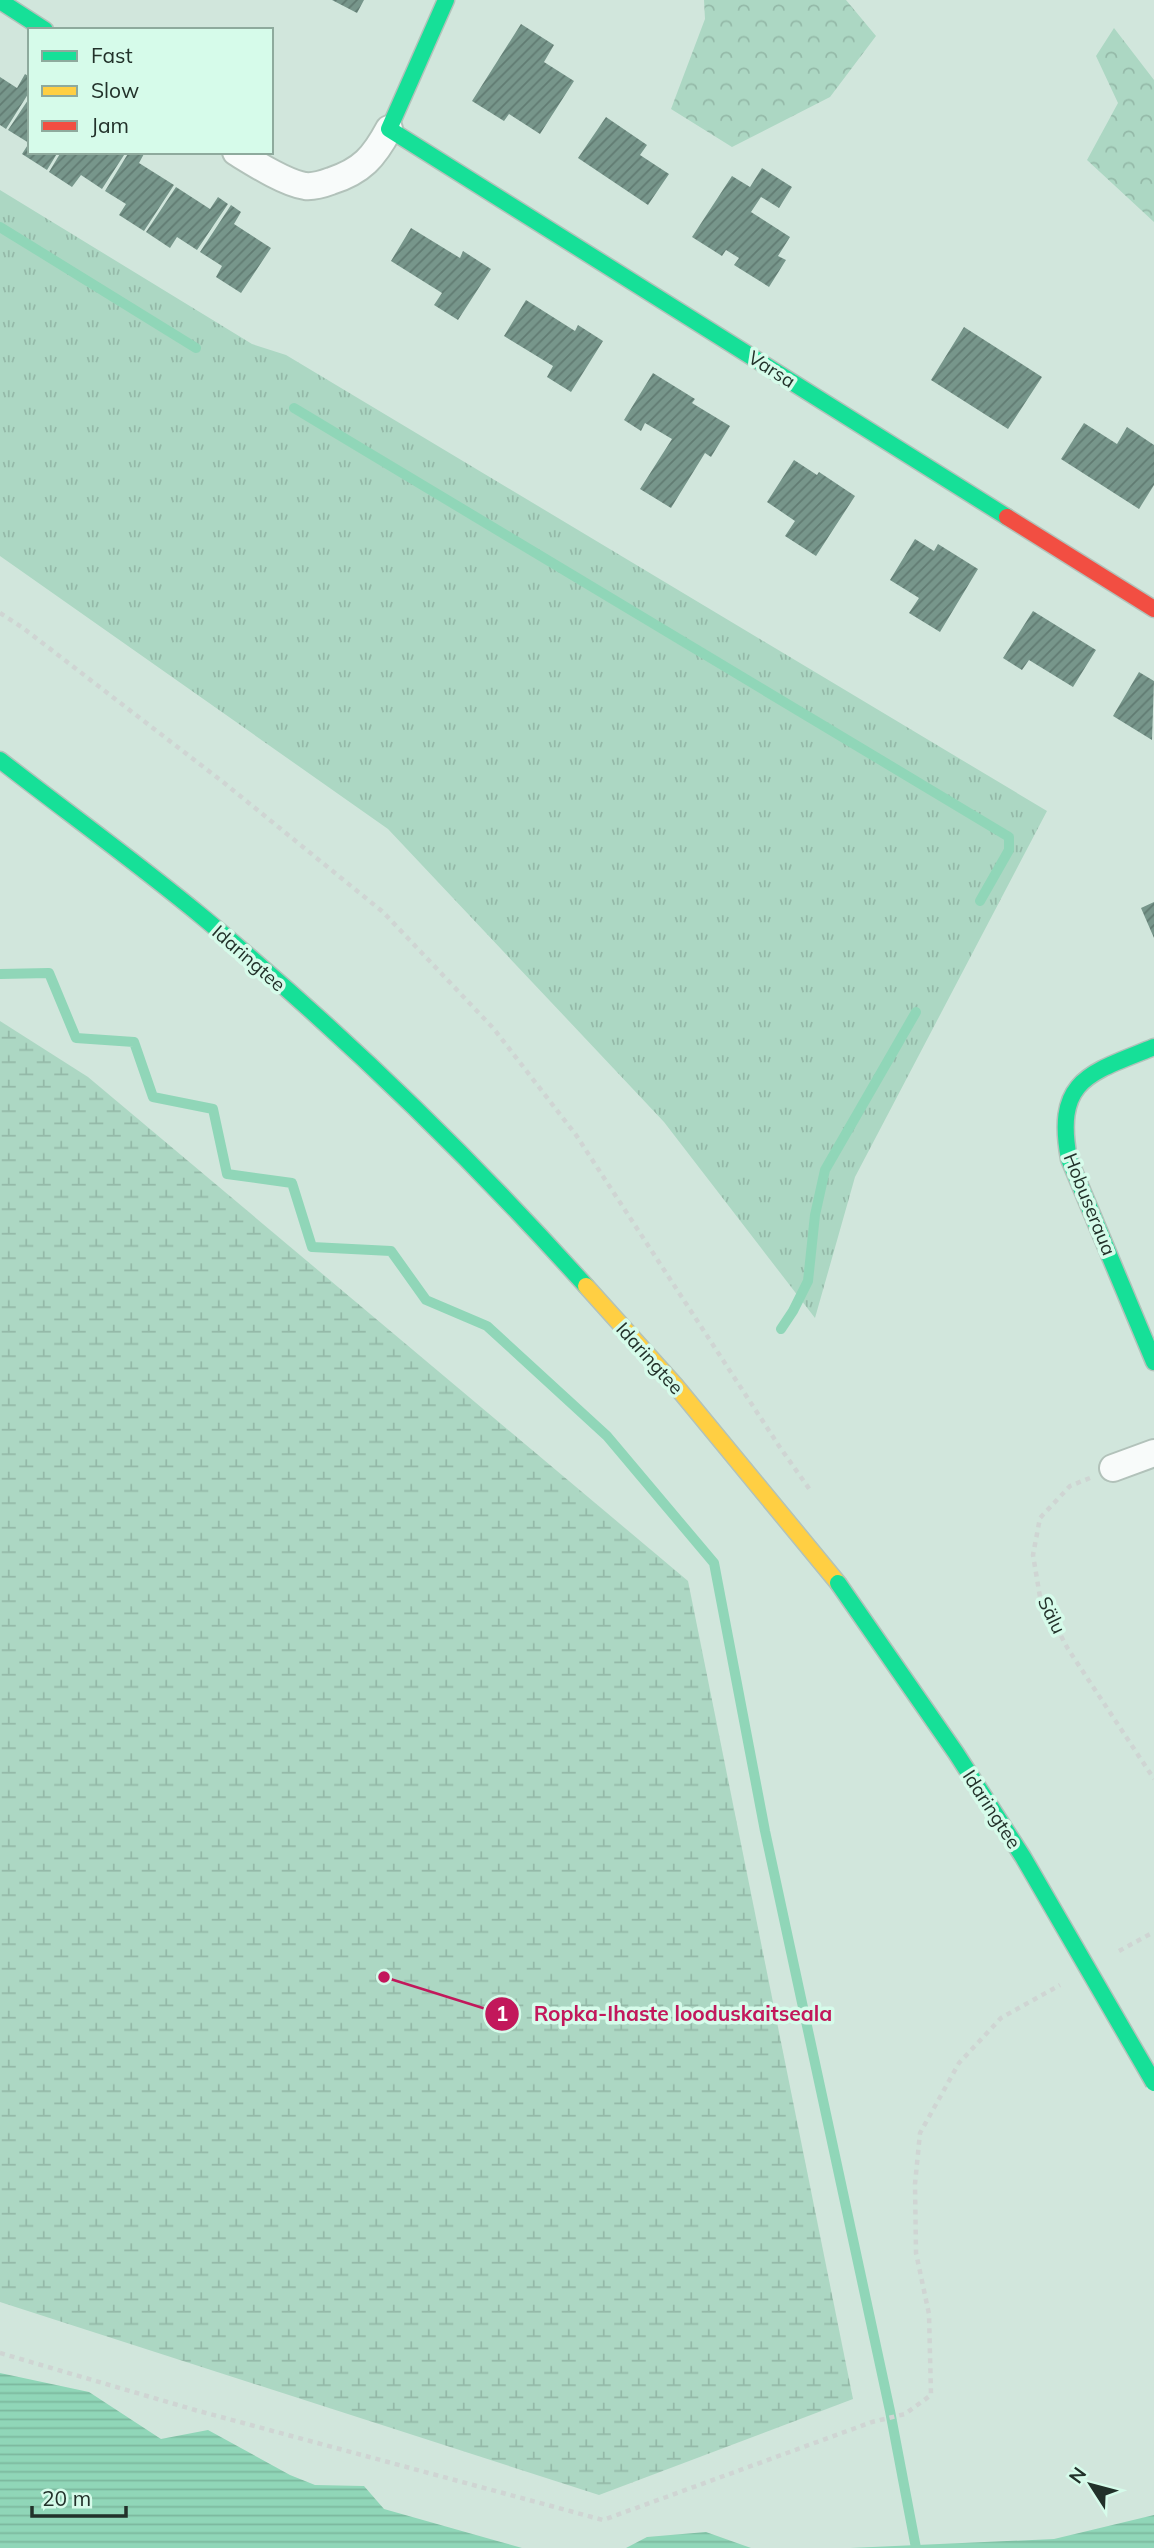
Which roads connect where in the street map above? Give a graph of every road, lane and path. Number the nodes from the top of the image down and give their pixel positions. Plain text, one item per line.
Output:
1 (446, 0) edge
2 (0, 1) edge
3 (42, 28) edge
4 (390, 129) junction
5 (239, 154) edge
6 (1154, 609) edge
7 (0, 612) edge
8 (0, 760) edge
9 (1154, 1047) edge
10 (1154, 1362) edge
11 (1154, 1453) edge
12 (1113, 1468) joint
13 (818, 1500) dead end
14 (1154, 1779) edge
15 (1153, 1933) edge
16 (1117, 1952) dead end
17 (1071, 1979) dead end
18 (1154, 2083) edge
19 (0, 2353) edge

1 - 4 main road
2 - 3 main road
4 - 5 street
4 - 6 main road, Varsa
7 - 13 path
8 - 18 main road, Idaringtee, bridge
9 - 10 main road, Hobuseraua
11 - 12 street
12 - 14 path, Sälu
15 - 16 path
17 - 19 path

